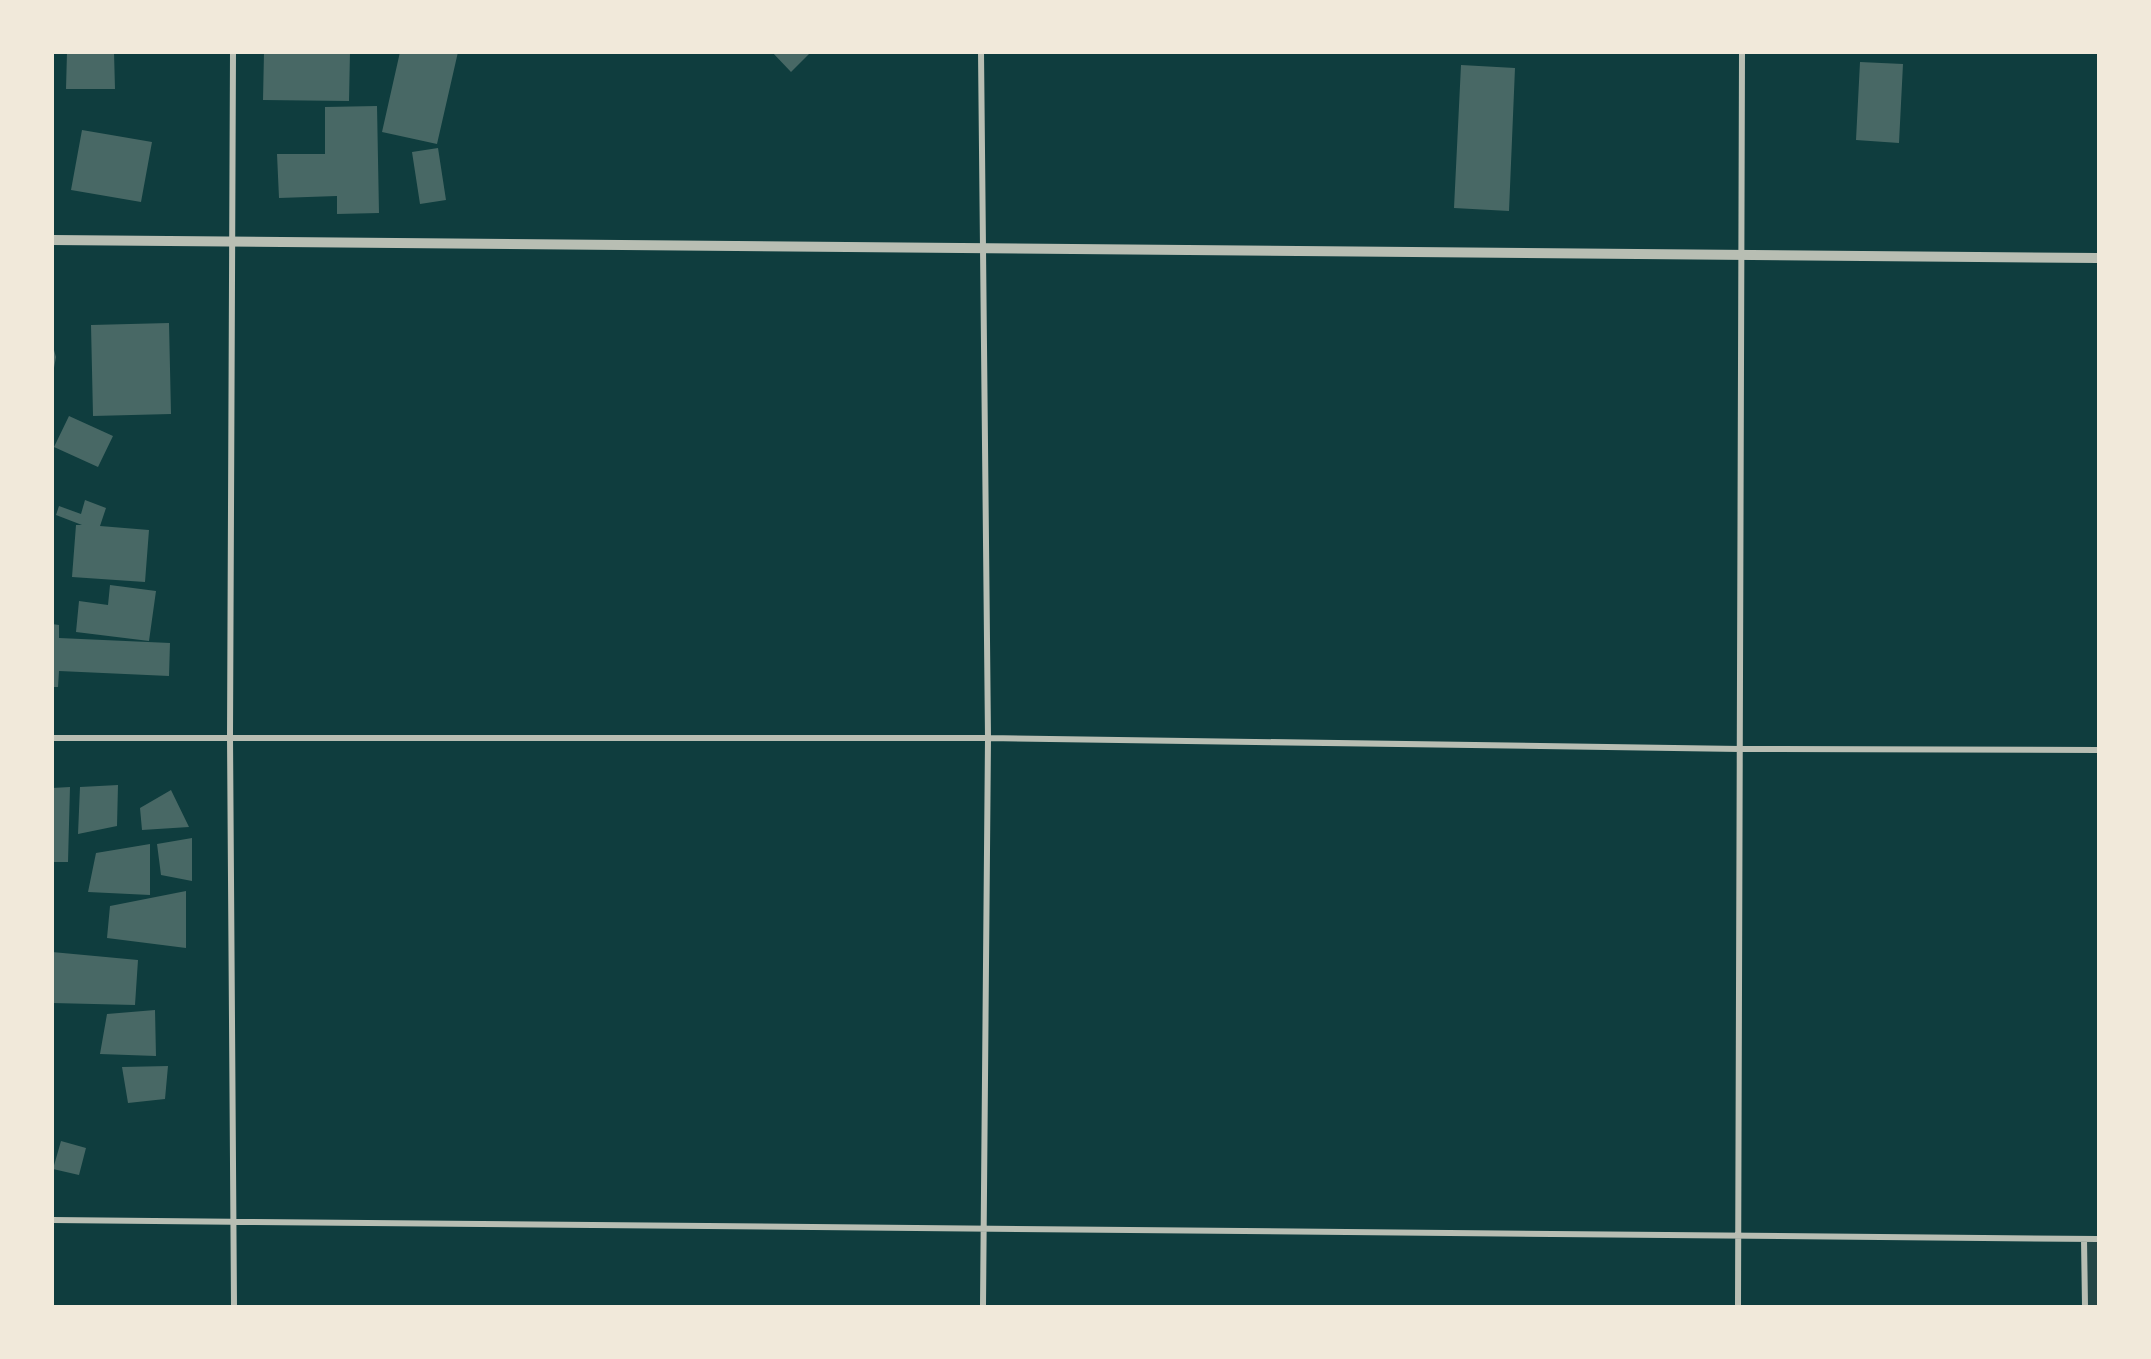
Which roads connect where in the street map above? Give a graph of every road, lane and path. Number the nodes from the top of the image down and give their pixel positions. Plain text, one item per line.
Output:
1 (233, 52) edge
2 (981, 52) edge
3 (1742, 52) edge
4 (52, 240) edge
5 (234, 242) junction
6 (982, 247) junction
7 (1739, 256) junction
8 (2098, 258) edge
9 (230, 737) junction
10 (52, 738) edge
11 (988, 738) junction
12 (1740, 749) junction
13 (2098, 750) edge
14 (52, 1220) edge
15 (235, 1221) junction
16 (984, 1229) junction
17 (1739, 1235) junction
18 (2084, 1239) junction
19 (2098, 1239) edge
20 (234, 1306) edge
21 (983, 1306) edge
22 (1738, 1306) edge
23 (2085, 1306) edge

1 - 5 street
2 - 6 street
3 - 7 street
4 - 5 street
5 - 6 street
5 - 9 street
6 - 7 street
6 - 11 street
7 - 8 street
7 - 12 street
9 - 10 street
9 - 11 street
9 - 15 street
11 - 12 street
11 - 16 street
12 - 13 street
12 - 17 street
14 - 15 street
15 - 16 street
15 - 20 street
16 - 17 street
16 - 21 street
17 - 18 street
17 - 22 street
18 - 19 street
18 - 23 street

